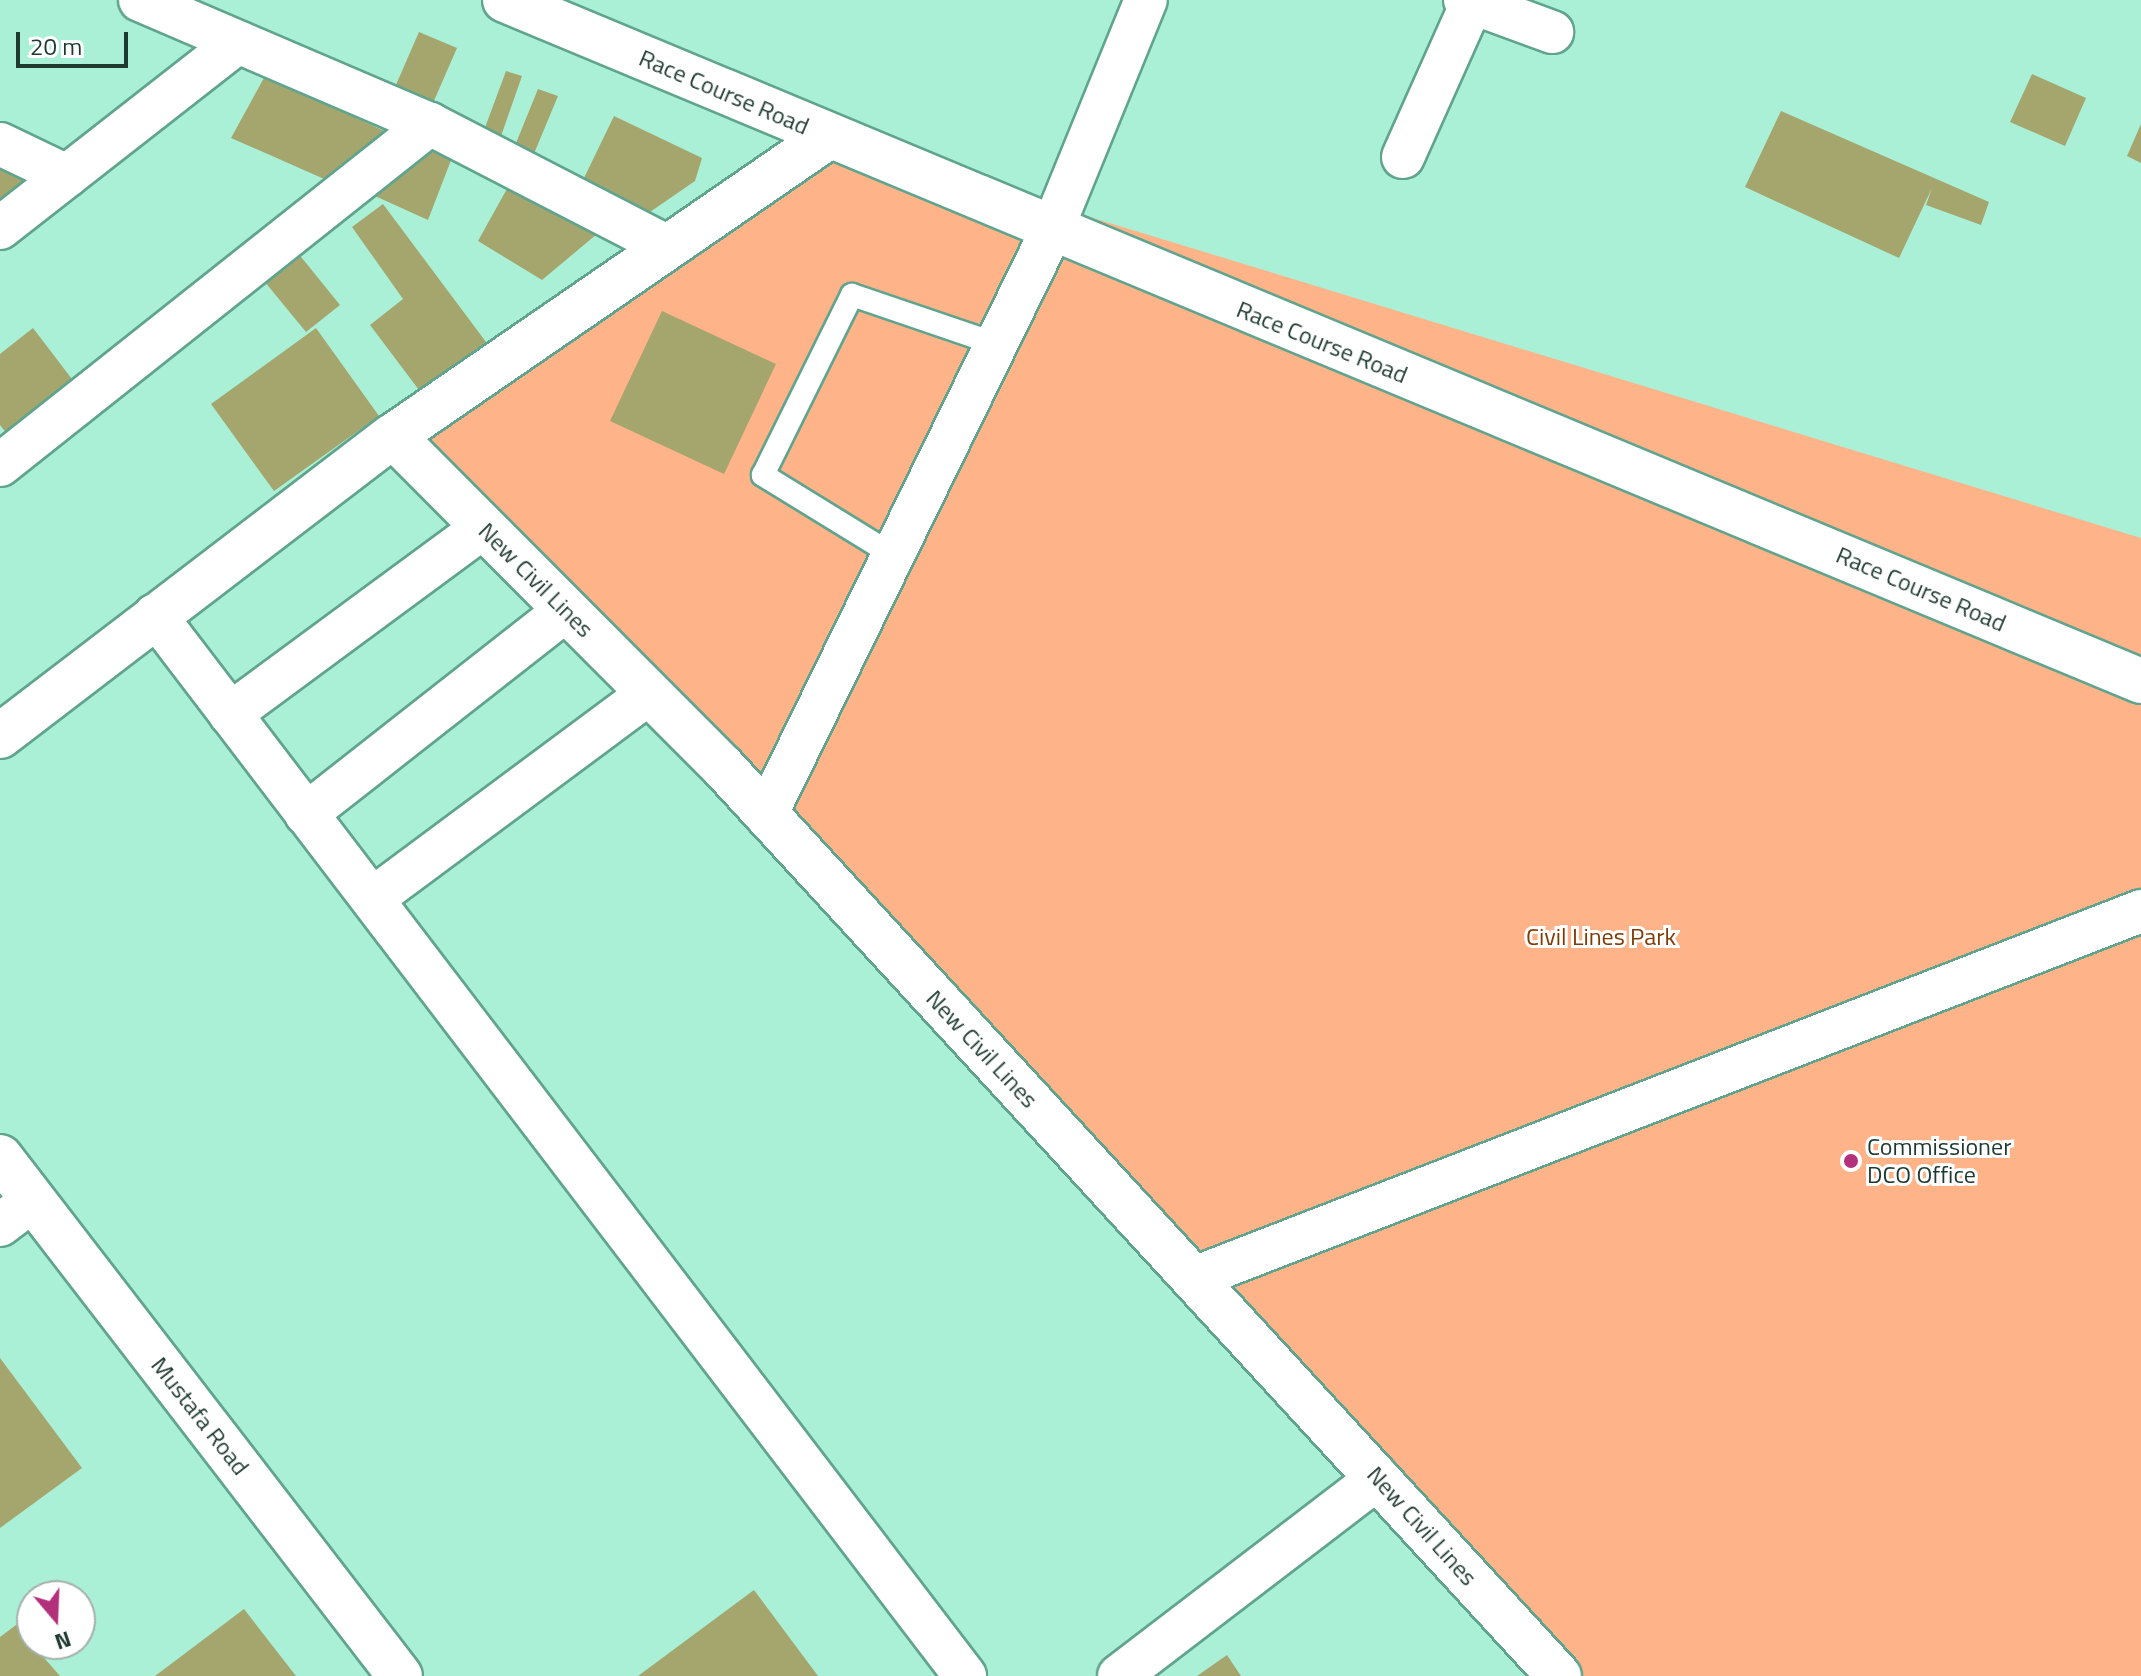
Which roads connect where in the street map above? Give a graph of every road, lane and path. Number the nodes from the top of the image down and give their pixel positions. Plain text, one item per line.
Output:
1 (140, 0) edge
2 (505, 0) edge
3 (1146, 0) edge
4 (1469, 2) edge
5 (1552, 32) dead end
6 (238, 42) junction
7 (430, 124) junction
8 (828, 137) junction
9 (0, 144) edge
10 (1403, 157) dead end
11 (67, 176) junction
12 (0, 228) edge
13 (1052, 230) junction
14 (668, 247) junction
15 (996, 344) junction
16 (393, 436) junction
17 (0, 465) edge
18 (484, 527) junction
19 (893, 555) junction
20 (566, 610) junction
21 (155, 615) junction
22 (2141, 681) edge
23 (649, 693) junction
24 (230, 714) junction
25 (0, 736) edge
26 (306, 814) junction
27 (766, 815) junction
28 (372, 899) junction
29 (2141, 911) edge
30 (0, 1157) edge
31 (17, 1212) edge
32 (1194, 1278) junction
33 (1378, 1478) junction
34 (400, 1676) edge
35 (965, 1676) edge
36 (1119, 1676) edge
37 (1559, 1676) edge

1 - 6 street
2 - 8 street, Race Course Road
3 - 13 street
4 - 5 street
4 - 10 street
6 - 7 street
6 - 11 street
7 - 14 street
7 - 17 street
8 - 13 street, Race Course Road
8 - 14 street
9 - 11 street
11 - 12 street
13 - 15 street
13 - 22 street, Race Course Road
14 - 16 street
15 - 19 street
15 - 19 lane
16 - 18 street, New Civil Lines
16 - 21 street
18 - 20 street, New Civil Lines
18 - 24 street
19 - 27 street
20 - 23 street, New Civil Lines
20 - 26 street
21 - 24 street
21 - 25 street
23 - 27 street, New Civil Lines
23 - 28 street
24 - 26 street
26 - 28 street
27 - 32 street, New Civil Lines
28 - 35 street
29 - 32 street
30 - 31 street, Mustafa Road
31 - 34 street, Mustafa Road
32 - 33 street, New Civil Lines
33 - 36 street
33 - 37 street, New Civil Lines

